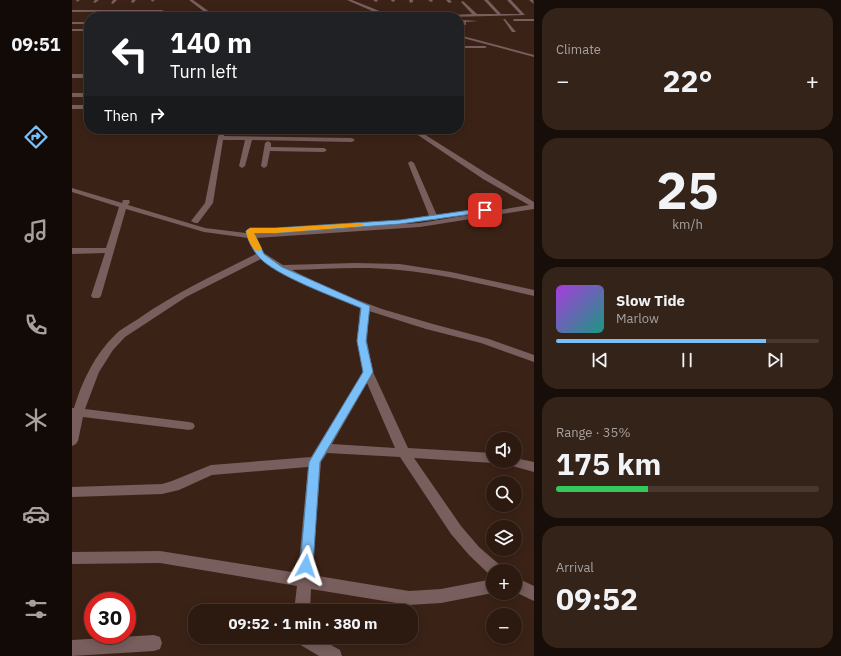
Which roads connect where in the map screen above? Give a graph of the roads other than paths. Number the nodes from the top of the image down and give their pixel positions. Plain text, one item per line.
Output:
1 (191, 0) edge
2 (349, 0) edge
3 (486, 0) edge
4 (509, 0) edge
5 (531, 0) edge
6 (463, 2) dead end
7 (534, 2) edge
8 (371, 9) junction
9 (408, 9) dead end
10 (72, 10) edge
11 (162, 11) dead end
12 (207, 12) edge
13 (380, 12) joint
14 (444, 12) edge
15 (464, 15) edge
16 (474, 15) junction
17 (500, 15) junction
18 (523, 15) junction
19 (534, 15) edge
20 (464, 18) edge
21 (469, 18) dead end
22 (504, 20) junction
23 (534, 20) edge
24 (464, 21) edge
25 (72, 23) edge
26 (84, 23) edge
27 (72, 30) edge
28 (84, 30) edge
29 (514, 31) dead end
30 (464, 37) edge
31 (498, 46) junction
32 (464, 47) edge
33 (534, 56) edge
34 (72, 76) edge
35 (84, 76) edge
36 (72, 95) edge
37 (84, 95) edge
38 (72, 107) edge
39 (84, 107) edge
40 (221, 134) edge
41 (420, 134) edge
42 (220, 138) junction
43 (249, 139) junction
44 (269, 139) junction
45 (352, 140) dead end
46 (267, 149) junction
47 (324, 150) dead end
48 (411, 163) dead end
49 (242, 166) dead end
50 (264, 166) dead end
51 (72, 186) edge
52 (72, 190) edge
53 (124, 204) junction
54 (533, 204) edge
55 (434, 218) junction
56 (195, 222) junction
57 (250, 233) junction
58 (110, 250) junction
59 (72, 251) edge
60 (261, 255) junction
61 (279, 268) junction
62 (534, 293) edge
63 (96, 296) dead end
64 (365, 306) junction
65 (534, 360) edge
66 (368, 372) junction
67 (75, 412) edge
68 (189, 426) dead end
69 (72, 441) edge
70 (324, 448) junction
71 (404, 453) junction
72 (486, 458) edge
73 (315, 462) junction
74 (522, 464) edge
75 (534, 467) edge
76 (72, 492) edge
77 (72, 558) edge
78 (488, 564) edge
79 (305, 581) junction
80 (486, 587) edge
81 (522, 588) edge
82 (534, 594) edge
83 (303, 604) edge
84 (154, 643) dead end
85 (314, 644) edge
86 (72, 648) edge
87 (334, 656) edge

1 - 12 street
2 - 8 street
3 - 17 street
4 - 18 street
5 - 7 street
6 - 16 street
8 - 9 street
8 - 13 street
10 - 11 street
13 - 14 street
15 - 16 street
16 - 17 street
17 - 18 street
18 - 19 street
20 - 21 street
22 - 23 street
22 - 24 street
22 - 29 street
25 - 26 street
27 - 28 street
30 - 31 street
31 - 32 street
31 - 33 street
34 - 35 street
36 - 37 street
38 - 39 street
40 - 42 street
41 - 54 street
42 - 43 street
42 - 56 street
43 - 44 street
43 - 49 street
44 - 45 street
44 - 46 street
46 - 47 street
46 - 50 street
48 - 55 street
51 - 53 street
52 - 53 street
53 - 56 street
53 - 57 street
53 - 58 street
54 - 55 street
54 - 57 street
55 - 57 street
56 - 57 street
57 - 60 street
58 - 59 street
58 - 63 street
60 - 61 street
60 - 67 street
61 - 62 street
61 - 64 street
64 - 65 street
64 - 66 street
66 - 70 street
66 - 71 street
67 - 68 street
67 - 69 street
70 - 71 street
70 - 73 street
71 - 72 street
71 - 78 street
73 - 76 street
73 - 79 street
74 - 75 street
77 - 79 street
79 - 80 street
79 - 83 street
81 - 82 street
84 - 86 street
85 - 87 street

